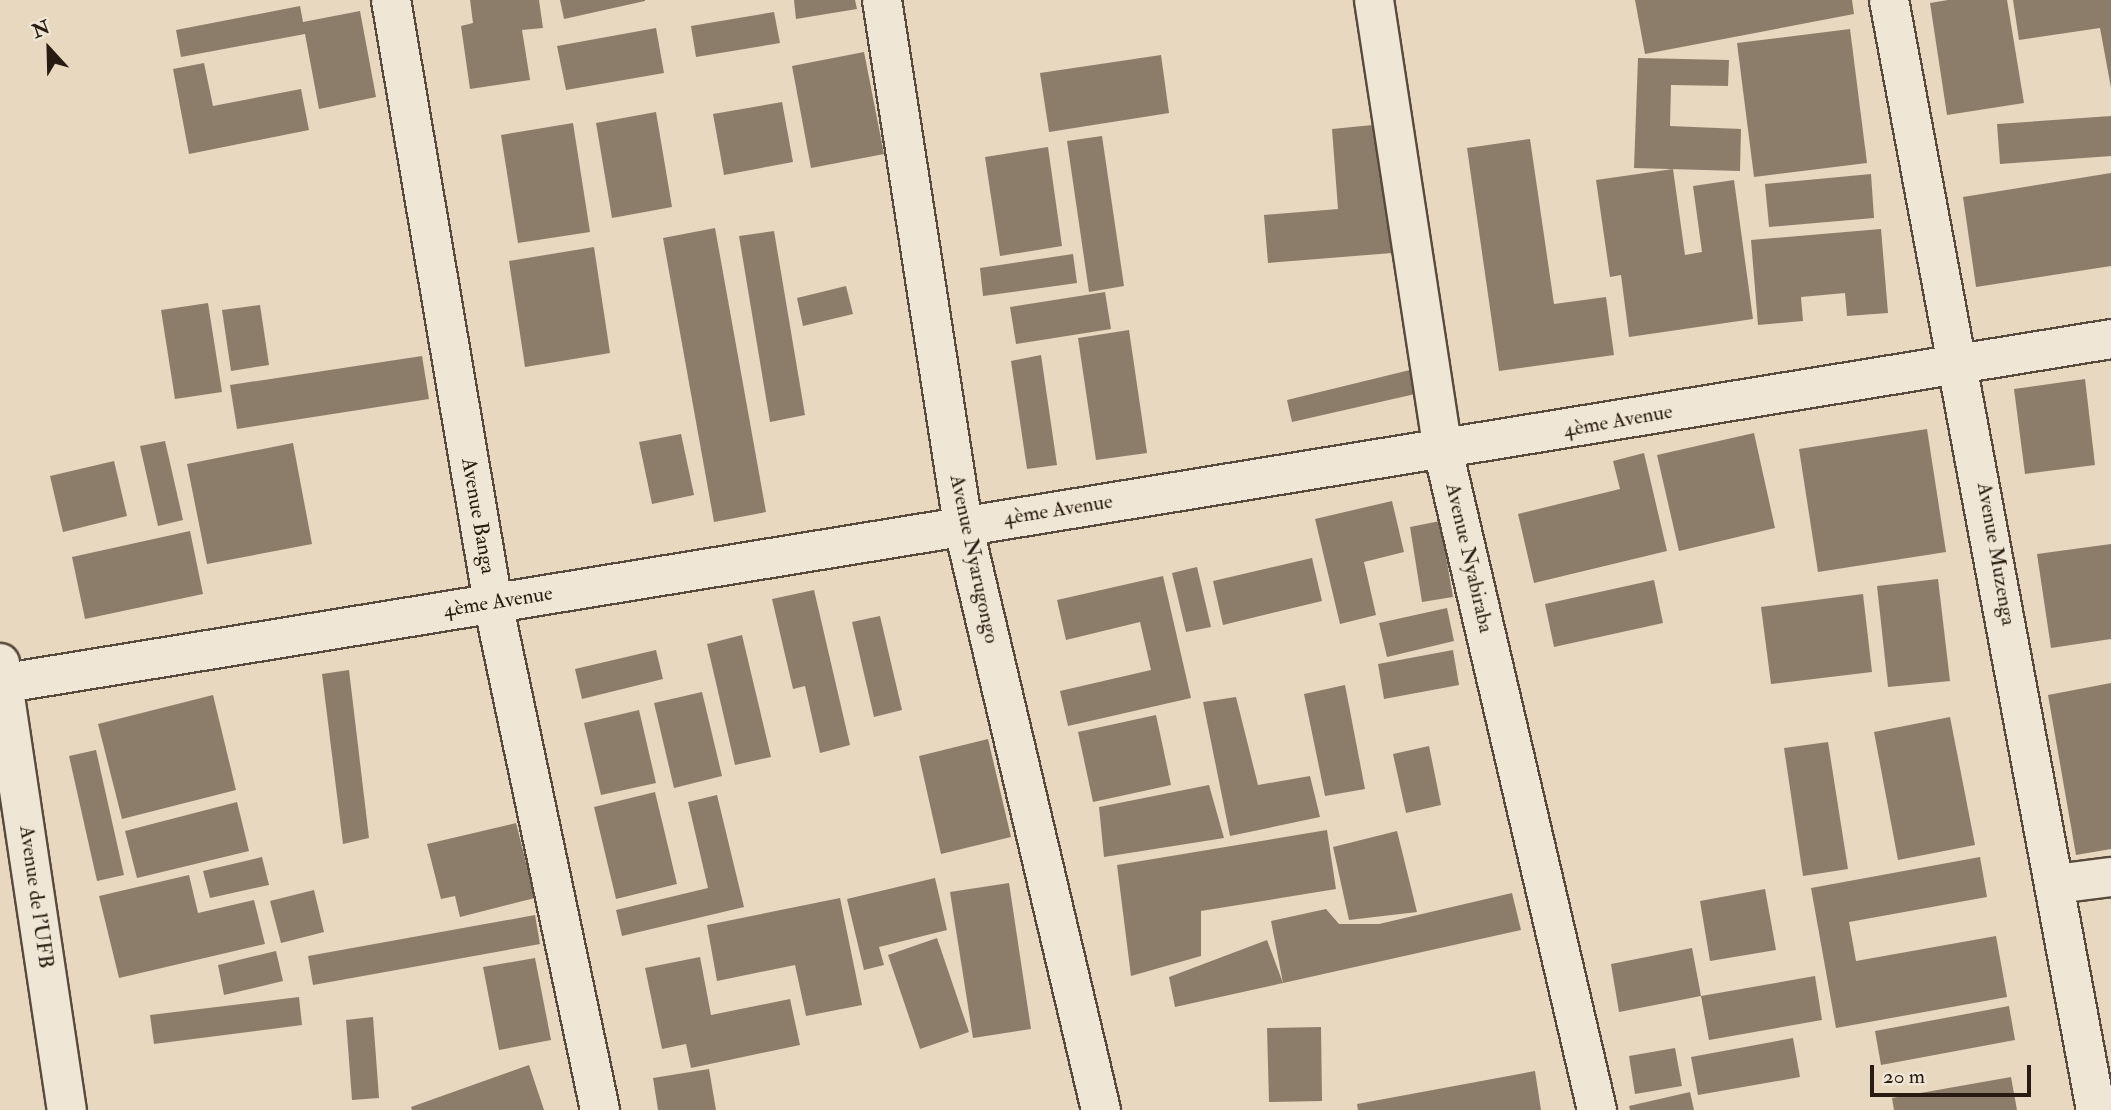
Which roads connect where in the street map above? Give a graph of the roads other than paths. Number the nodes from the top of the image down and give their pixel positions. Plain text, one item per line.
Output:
1 (391, 0) edge
2 (882, 0) edge
3 (1374, 0) edge
4 (1889, 0) edge
5 (2111, 339) edge
6 (1961, 363) junction
7 (1443, 450) junction
8 (963, 524) junction
9 (493, 603) junction
10 (2, 677) edge
11 (2111, 877) edge
12 (2056, 884) junction
13 (67, 1110) edge
14 (600, 1110) edge
15 (1101, 1110) edge
16 (1597, 1110) edge
17 (2096, 1110) edge

1 - 9 street, Avenue Banga
2 - 8 street, Avenue Nyarugongo
3 - 7 street, Avenue Nyabiraba
4 - 6 street, Avenue Muzenga
5 - 6 street, 4ème Avenue
6 - 7 street, 4ème Avenue
6 - 12 street, Avenue Muzenga
7 - 8 street, 4ème Avenue
7 - 16 street, Avenue Nyabiraba
8 - 9 street, 4ème Avenue
8 - 15 street, Avenue Nyarugongo
9 - 10 street, 4ème Avenue
9 - 14 street, Avenue Banga
10 - 13 street, Avenue de l'UFB
11 - 12 street
12 - 17 street, Avenue Muzenga

